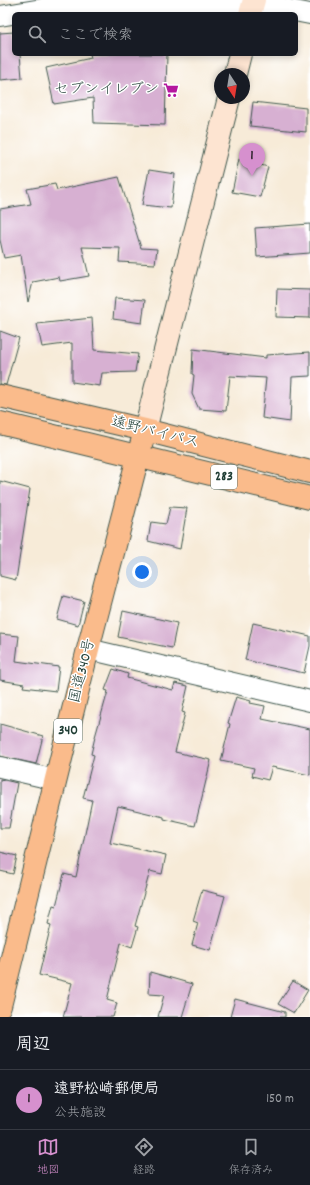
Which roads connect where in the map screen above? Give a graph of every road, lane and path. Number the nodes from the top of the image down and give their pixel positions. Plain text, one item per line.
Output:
1 (253, 6) edge
2 (24, 12) edge
3 (296, 12) edge
4 (298, 12) edge
5 (12, 14) edge
6 (310, 14) edge
7 (0, 16) edge
8 (240, 56) edge
9 (237, 68) edge
10 (228, 104) edge
11 (0, 396) edge
12 (0, 423) edge
13 (146, 430) junction
14 (138, 456) junction
15 (310, 472) edge
16 (310, 498) edge
17 (88, 649) junction
18 (310, 701) edge
19 (0, 767) edge
20 (56, 780) junction
21 (0, 1006) edge

1 - 2 street
1 - 3 street
4 - 6 street
5 - 7 street
8 - 9 street
10 - 13 street
11 - 13 highway, 遠野バイパス / 283
12 - 14 highway, 遠野バイパス / 283
13 - 14 highway, 国道340号 / 340
13 - 15 highway, 遠野バイパス / 283
14 - 16 highway, 遠野バイパス / 283
14 - 17 highway, 国道340号 / 340
17 - 18 street
17 - 20 highway, 国道340号 / 340
19 - 20 street
20 - 21 highway, 国道340号 / 340

